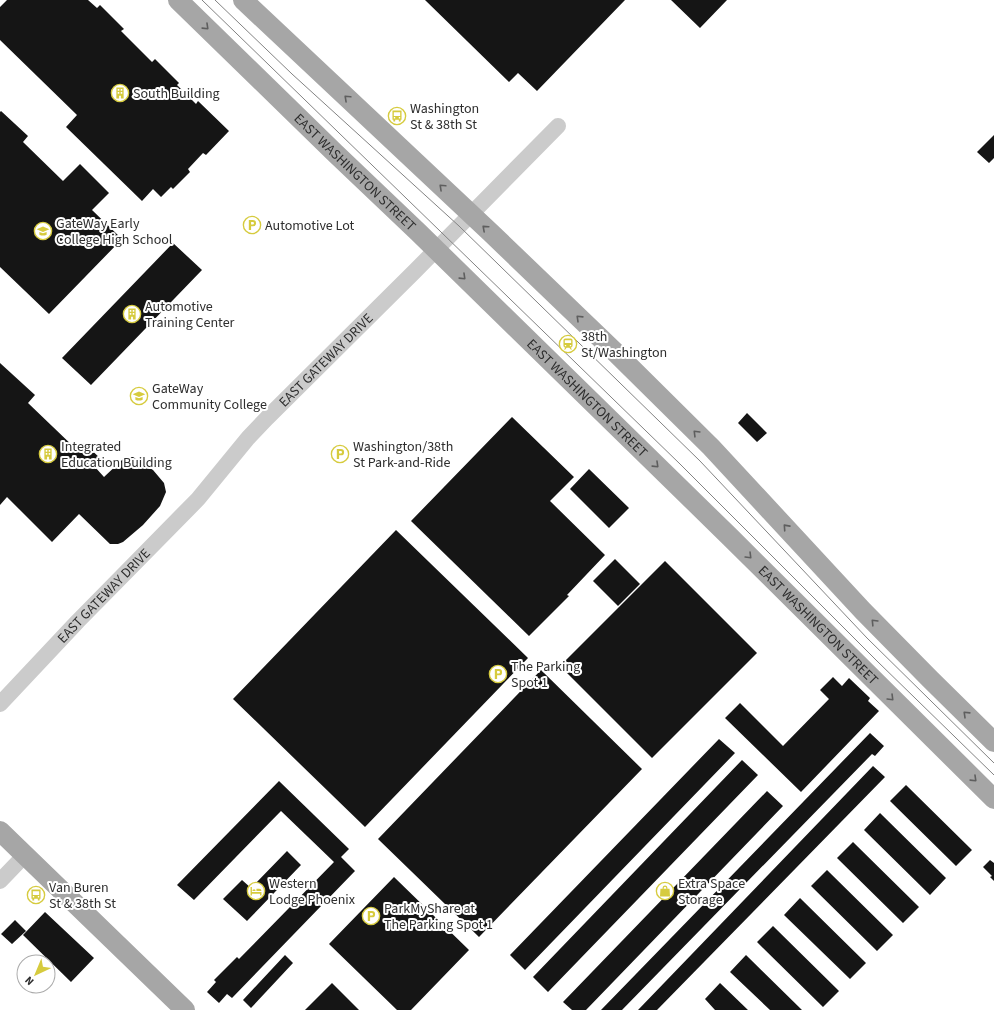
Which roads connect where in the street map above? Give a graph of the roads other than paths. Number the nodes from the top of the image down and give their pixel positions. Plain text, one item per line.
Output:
1 (178, 0) edge
2 (243, 0) edge
3 (558, 126) dead end
4 (470, 214) junction
5 (435, 249) junction
6 (0, 704) edge
7 (994, 741) edge
8 (994, 799) edge
9 (0, 831) edge
10 (25, 855) junction
11 (0, 881) edge
12 (185, 1010) edge

1 -> 5 main road, EAST WASHINGTON STREET
4 -> 2 main road
3 - 4 street, EAST GATEWAY DRIVE
4 - 5 street, EAST GATEWAY DRIVE
7 -> 4 main road
5 - 6 street, EAST GATEWAY DRIVE
5 -> 8 main road, EAST WASHINGTON STREET
9 - 10 main road
10 - 11 street
10 - 12 main road

